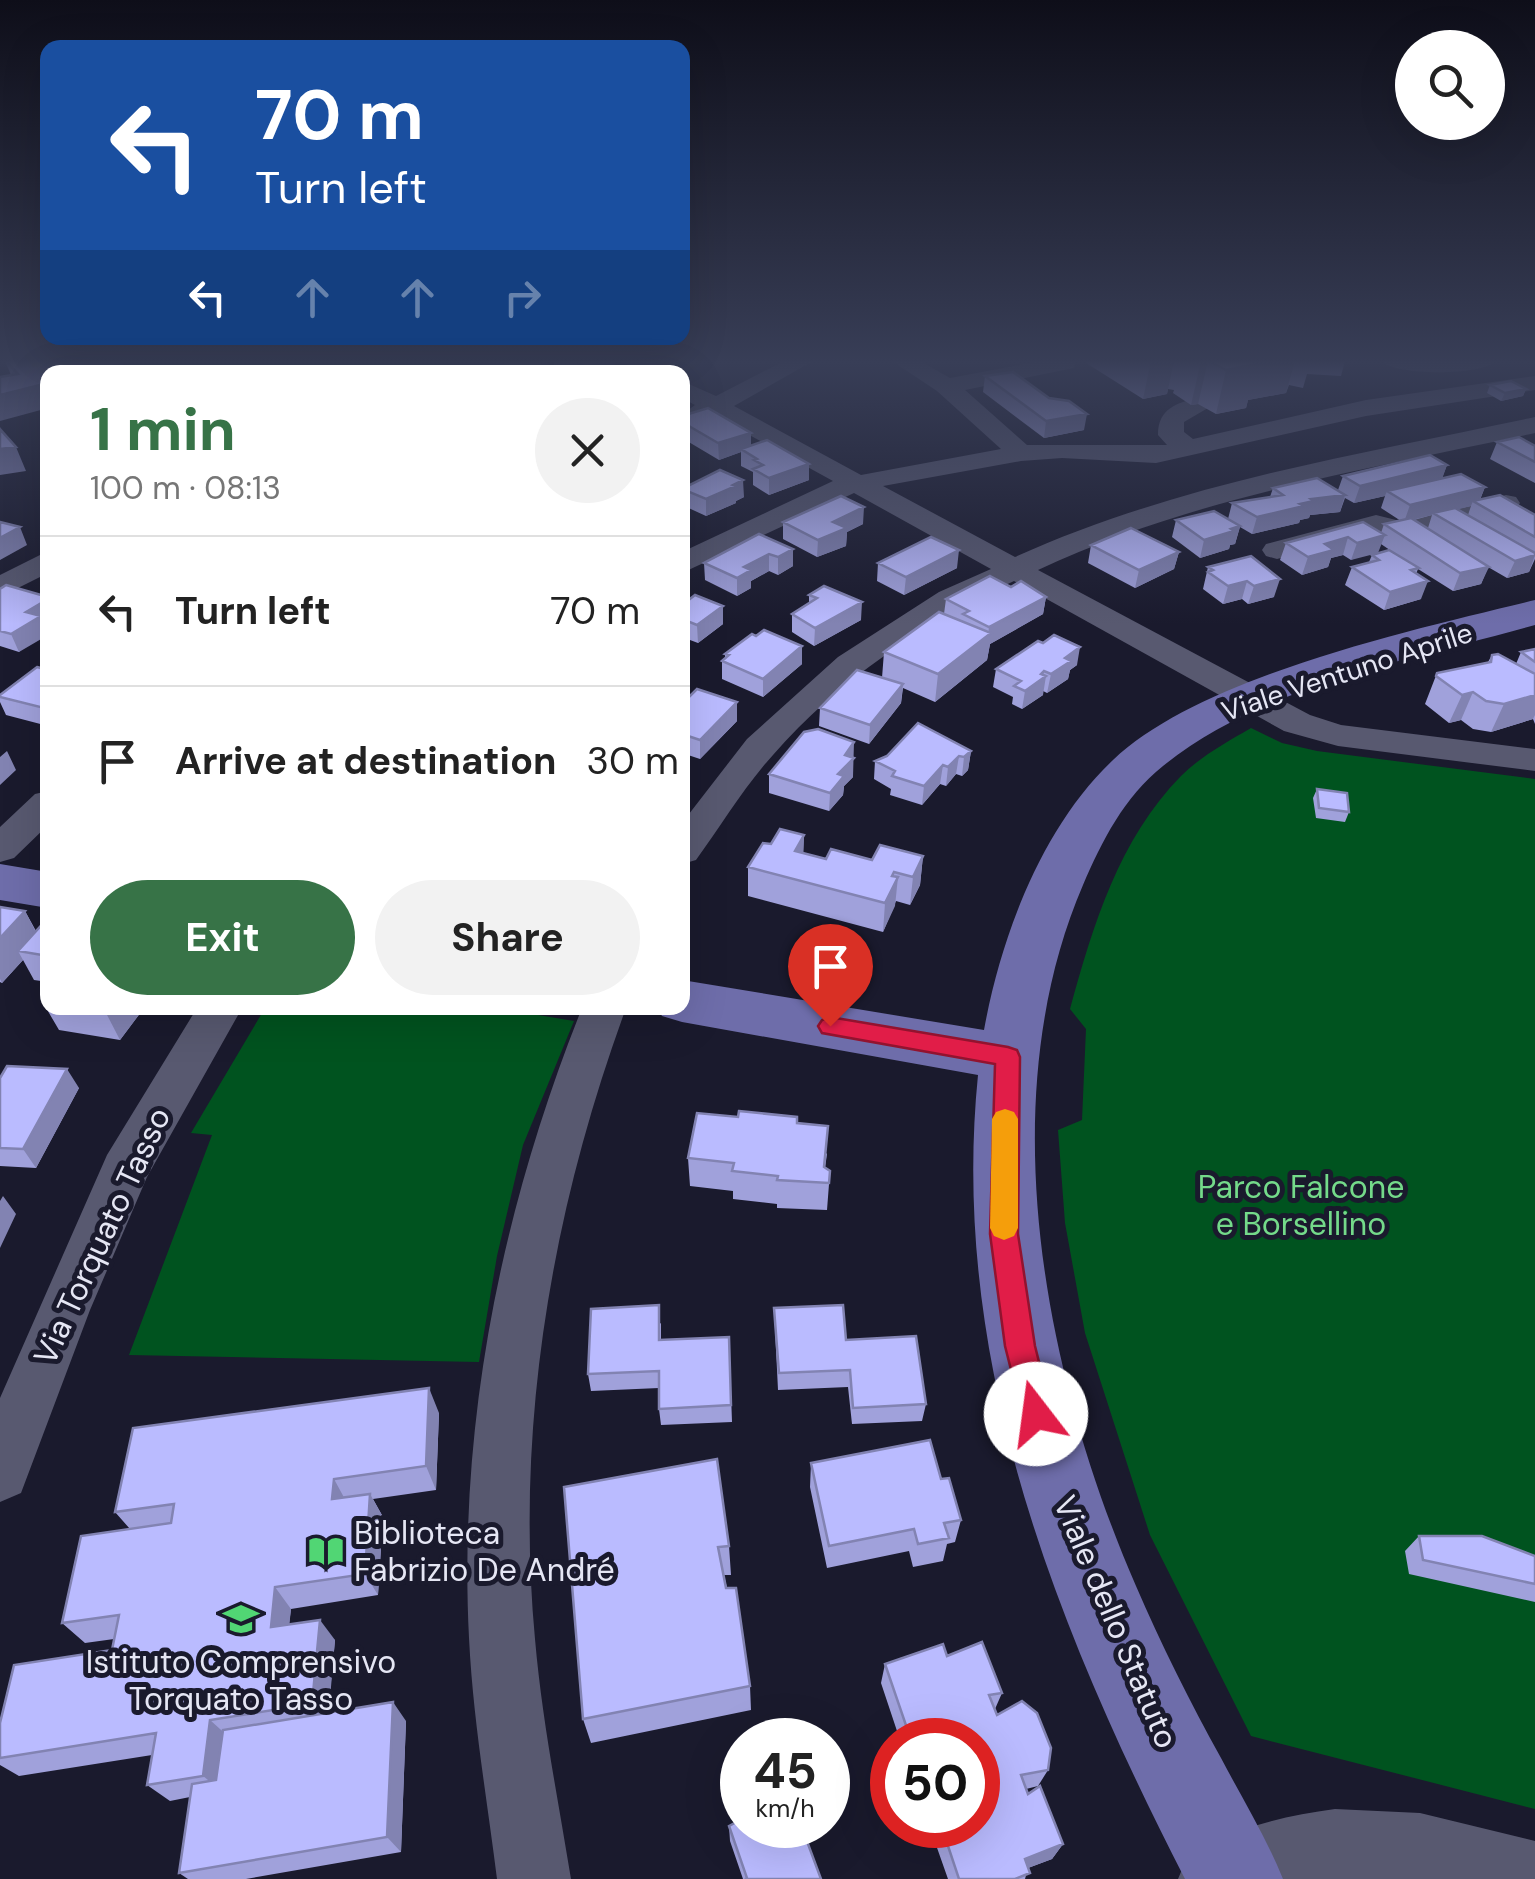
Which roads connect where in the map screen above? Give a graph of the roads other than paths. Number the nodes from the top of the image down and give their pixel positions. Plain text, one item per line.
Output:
1 (801, 449) edge
2 (830, 449) edge
3 (1016, 449) edge
4 (1184, 449) edge
5 (1429, 449) edge
6 (1415, 452) junction
7 (1021, 453) junction
8 (1156, 455) junction
9 (1448, 470) edge
10 (1087, 471) dead end
11 (890, 476) junction
12 (1298, 478) junction
13 (857, 484) junction
14 (1476, 486) edge
15 (1208, 497) junction
16 (1506, 503) junction
17 (1535, 519) edge
18 (1376, 524) junction
19 (1277, 550) dead end
20 (690, 560) edge
21 (1024, 562) junction
22 (40, 565) edge
23 (0, 588) edge
24 (1535, 612) edge
25 (1264, 694) junction
26 (1535, 760) edge
27 (40, 811) edge
28 (690, 840) edge
29 (0, 849) edge
30 (0, 882) edge
31 (40, 889) edge
32 (690, 1001) edge
33 (216, 1015) edge
34 (601, 1015) edge
35 (1008, 1057) junction
36 (0, 1472) edge
37 (1227, 1876) edge
38 (1535, 1878) edge
39 (534, 1879) edge

1 - 13 street
2 - 11 street
3 - 7 street
4 - 8 street
5 - 6 street
6 - 9 street
6 - 12 street
7 - 8 street
7 - 11 street
8 - 10 street
8 - 15 street
11 - 13 street
11 - 21 street
12 - 15 street
12 - 18 street
13 - 20 street
13 - 21 street
14 - 16 street
15 - 21 street
16 - 17 street
16 - 18 street
18 - 19 street
21 - 25 street
21 - 28 street
22 - 23 street
24 - 25 main road, Viale Ventuno Aprile
25 - 26 street
25 - 35 main road, Viale Ventuno Aprile
27 - 29 street
30 - 31 main road
32 - 35 main road
33 - 36 street, Via Torquato Tasso
34 - 39 street
35 - 37 main road, Viale dello Statuto
37 - 38 street

